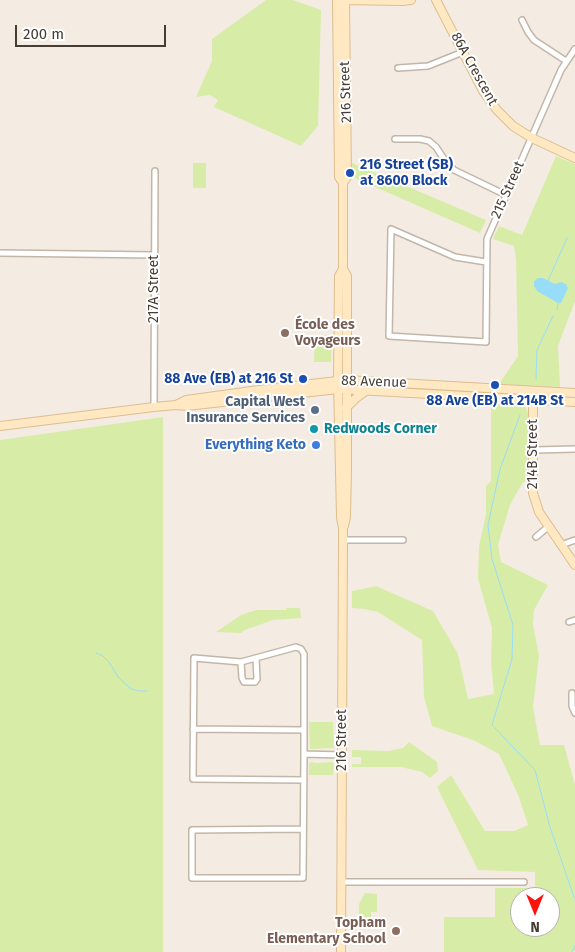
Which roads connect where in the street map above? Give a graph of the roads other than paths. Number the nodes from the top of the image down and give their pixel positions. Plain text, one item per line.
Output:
1 (341, 0) edge
2 (411, 0) edge
3 (436, 0) edge
4 (522, 20) dead end
5 (575, 49) edge
6 (463, 52) junction
7 (566, 61) junction
8 (398, 68) dead end
9 (532, 138) junction
10 (395, 139) dead end
11 (575, 158) edge
12 (155, 171) dead end
13 (506, 195) junction
14 (0, 253) edge
15 (155, 255) junction
16 (486, 262) junction
17 (342, 385) junction
18 (367, 390) junction
19 (533, 390) junction
20 (575, 393) edge
21 (533, 399) junction
22 (575, 402) edge
23 (154, 407) junction
24 (346, 408) junction
25 (0, 426) edge
26 (575, 449) edge
27 (534, 450) junction
28 (548, 527) junction
29 (343, 528) junction
30 (536, 537) dead end
31 (343, 540) junction
32 (403, 540) dead end
33 (575, 540) edge
34 (561, 546) junction
35 (575, 565) edge
36 (256, 658) junction
37 (241, 662) junction
38 (572, 693) dead end
39 (575, 713) edge
40 (192, 729) junction
41 (304, 730) junction
42 (304, 754) junction
43 (342, 755) junction
44 (304, 780) junction
45 (303, 829) junction
46 (341, 882) junction
47 (524, 882) dead end
48 (341, 952) edge

1 - 2 main road
1 - 17 main road, 216 Street
3 - 6 main road, 86A Crescent
4 - 7 street
5 - 7 street, 215 Street
6 - 8 street
6 - 9 main road, 86A Crescent
7 - 9 street, 215 Street
9 - 11 main road, 86A Crescent
9 - 13 street, 215 Street
10 - 13 street
12 - 15 street, 217A Street
13 - 16 street, 215 Street
14 - 15 street
15 - 23 street, 217A Street
16 - 16 street, 215 Street
17 - 18 main road, 88 Avenue
17 - 19 main road, 88 Avenue
17 - 23 main road, 88 Avenue
17 - 24 main road, 216 Street
17 - 29 main road, 216 Street
18 - 21 main road, 88 Avenue
18 - 24 main road
19 - 20 main road, 88 Avenue
19 - 21 main road, 214B Street
21 - 22 main road, 88 Avenue
21 - 27 main road, 214B Street
23 - 25 main road, 88 Avenue
24 - 29 main road, 216 Street
26 - 27 street
27 - 28 main road, 214B Street
28 - 30 street
28 - 34 main road, 214B Street
29 - 31 main road, 216 Street
31 - 32 street
31 - 43 main road, 216 Street
33 - 34 street
34 - 35 main road, 214B Street
36 - 37 street
36 - 37 street
36 - 41 street
37 - 40 street
38 - 39 street
40 - 41 street
40 - 44 street
41 - 42 street
42 - 43 street
42 - 44 street
43 - 46 main road, 216 Street
44 - 45 street
45 - 45 street
46 - 47 street
46 - 48 main road, 216 Street

